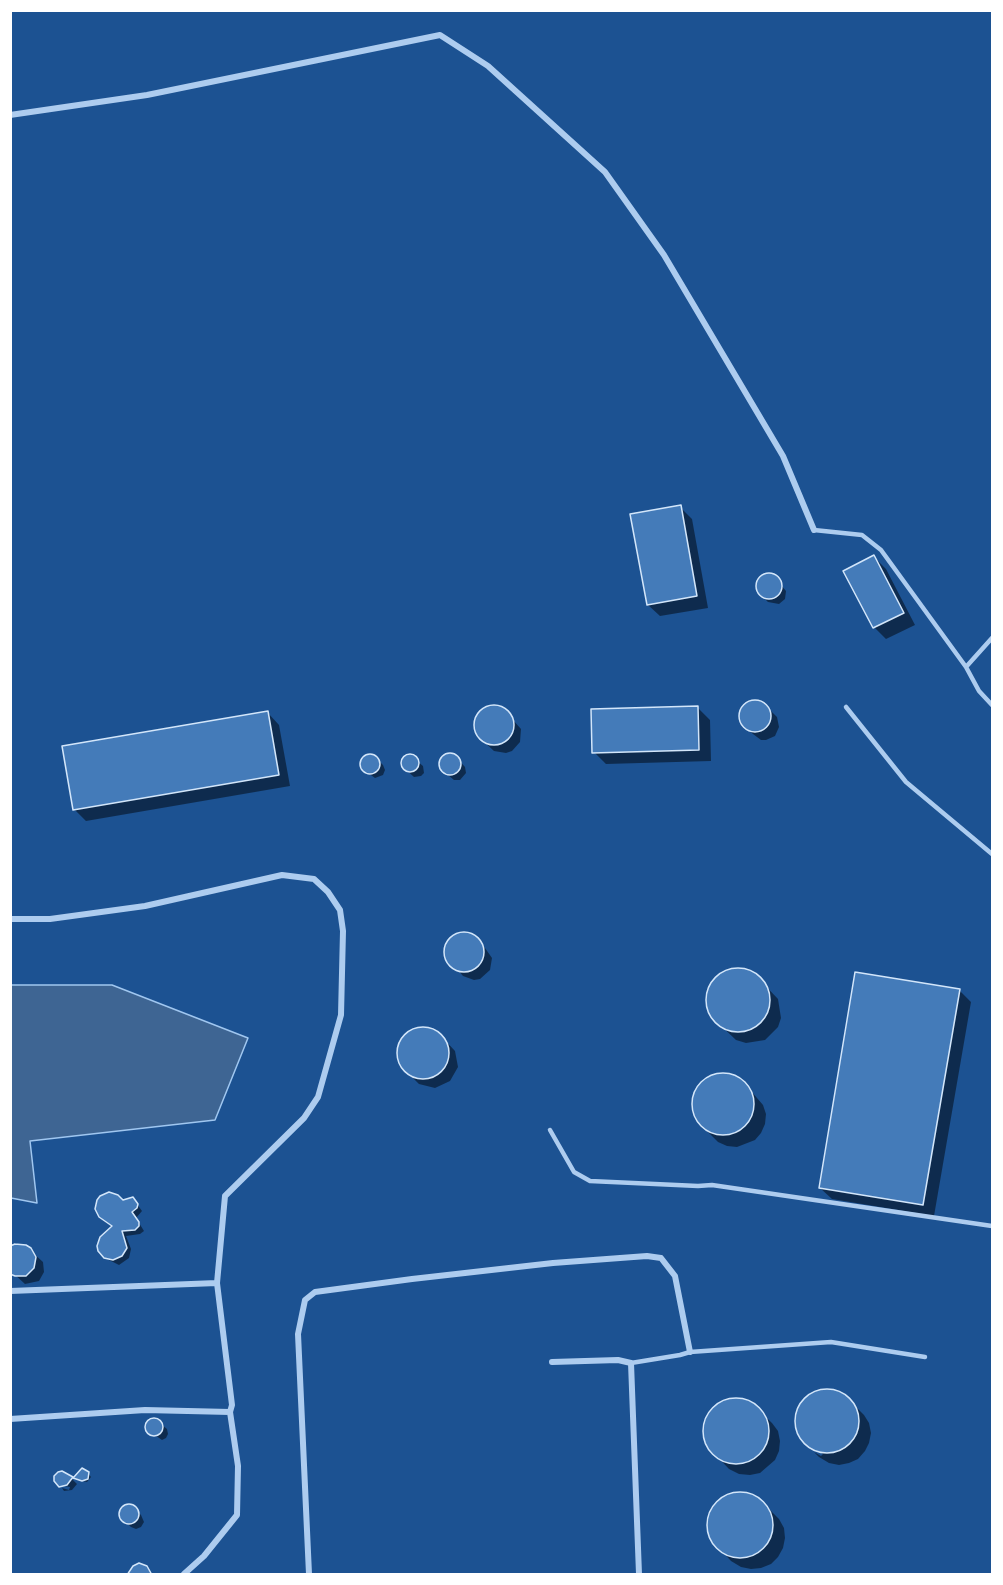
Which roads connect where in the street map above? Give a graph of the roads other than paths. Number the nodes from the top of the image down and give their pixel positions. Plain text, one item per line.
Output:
1 (10, 115) edge
2 (814, 530) joint
3 (993, 638) edge
4 (966, 667) junction
5 (993, 705) edge
6 (846, 707) dead end
7 (993, 854) edge
8 (10, 919) edge
9 (550, 1130) dead end
10 (993, 1226) edge
11 (218, 1282) junction
12 (10, 1291) edge
13 (690, 1352) junction
14 (925, 1358) dead end
15 (552, 1362) dead end
16 (631, 1363) junction
17 (230, 1412) junction
18 (10, 1419) edge
19 (184, 1575) edge
20 (309, 1575) edge
21 (639, 1575) edge

1 - 2 street
2 - 4 lane
3 - 4 lane
4 - 5 lane
6 - 7 lane
8 - 11 street
9 - 10 lane
11 - 12 street
11 - 17 street
13 - 14 lane
13 - 16 lane
13 - 20 street
15 - 16 street
16 - 21 street
17 - 18 street
17 - 19 street

